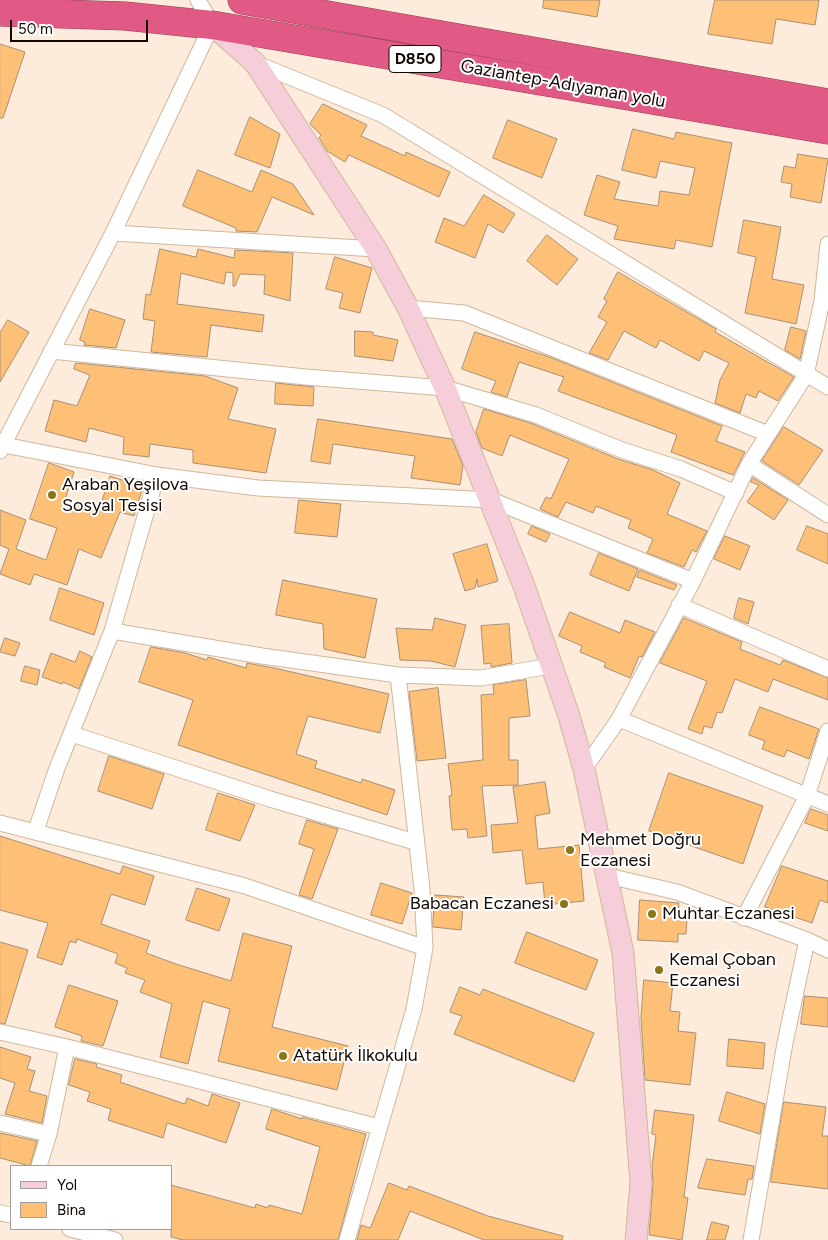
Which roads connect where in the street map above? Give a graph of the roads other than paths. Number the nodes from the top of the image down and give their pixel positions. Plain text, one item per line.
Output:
1 (198, 0) edge
2 (242, 0) edge
3 (340, 8) edge
4 (0, 12) edge
5 (212, 25) junction
6 (255, 63) junction
7 (828, 103) edge
8 (828, 130) edge
9 (112, 233) junction
10 (828, 244) edge
11 (376, 249) junction
12 (825, 302) edge
13 (408, 308) junction
14 (51, 351) junction
15 (806, 375) junction
16 (828, 387) edge
17 (445, 388) junction
18 (768, 434) junction
19 (2, 448) edge
20 (750, 464) junction
21 (157, 475) junction
22 (736, 493) junction
23 (491, 500) junction
24 (828, 515) edge
25 (693, 581) junction
26 (679, 605) junction
27 (112, 631) junction
28 (550, 666) junction
29 (828, 669) edge
30 (398, 674) junction
31 (618, 718) junction
32 (828, 731) edge
33 (72, 734) junction
34 (584, 769) junction
35 (807, 796) junction
36 (828, 804) edge
37 (0, 823) edge
38 (36, 830) junction
39 (415, 842) junction
40 (608, 876) junction
41 (744, 918) junction
42 (807, 940) junction
43 (425, 948) junction
44 (828, 950) edge
45 (0, 1032) edge
46 (67, 1047) junction
47 (0, 1123) edge
48 (379, 1127) junction
49 (49, 1134) junction
50 (38, 1165) edge
51 (74, 1230) edge
52 (115, 1240) edge
53 (347, 1240) edge
54 (636, 1240) edge
55 (750, 1240) edge

1 - 5 street
2 - 3 highway, Gaziantep-Adıyaman yolu / D850
3 - 7 highway, Gaziantep-Adıyaman yolu / D850
4 - 5 highway, Gaziantep-Adıyaman yolu / D850
5 - 6 street
5 - 8 highway, Gaziantep-Adıyaman yolu / D850
5 - 9 street
6 - 11 street
6 - 15 street
9 - 11 street
9 - 14 street
10 - 12 street
11 - 13 street
12 - 15 street
13 - 17 street
13 - 18 street
14 - 17 street
14 - 19 street
15 - 16 street
15 - 18 street
17 - 22 street
17 - 23 street
18 - 20 street
19 - 21 street
20 - 22 street
20 - 24 street
21 - 23 street
21 - 27 street
22 - 25 street
23 - 25 street
23 - 28 street
25 - 26 street
26 - 29 street
26 - 31 street
27 - 30 street
27 - 33 street
28 - 30 street
28 - 34 street
30 - 39 street
31 - 34 street
31 - 35 street
32 - 35 street
33 - 38 street
33 - 39 street
34 - 40 street
35 - 36 street
35 - 41 street
37 - 38 street
38 - 43 street
39 - 43 street
40 - 41 street
40 - 54 street
41 - 42 street
42 - 44 street
42 - 55 street
43 - 48 street
45 - 46 street
46 - 48 street
46 - 49 street
47 - 49 street
48 - 53 street
49 - 50 street
51 - 52 street

